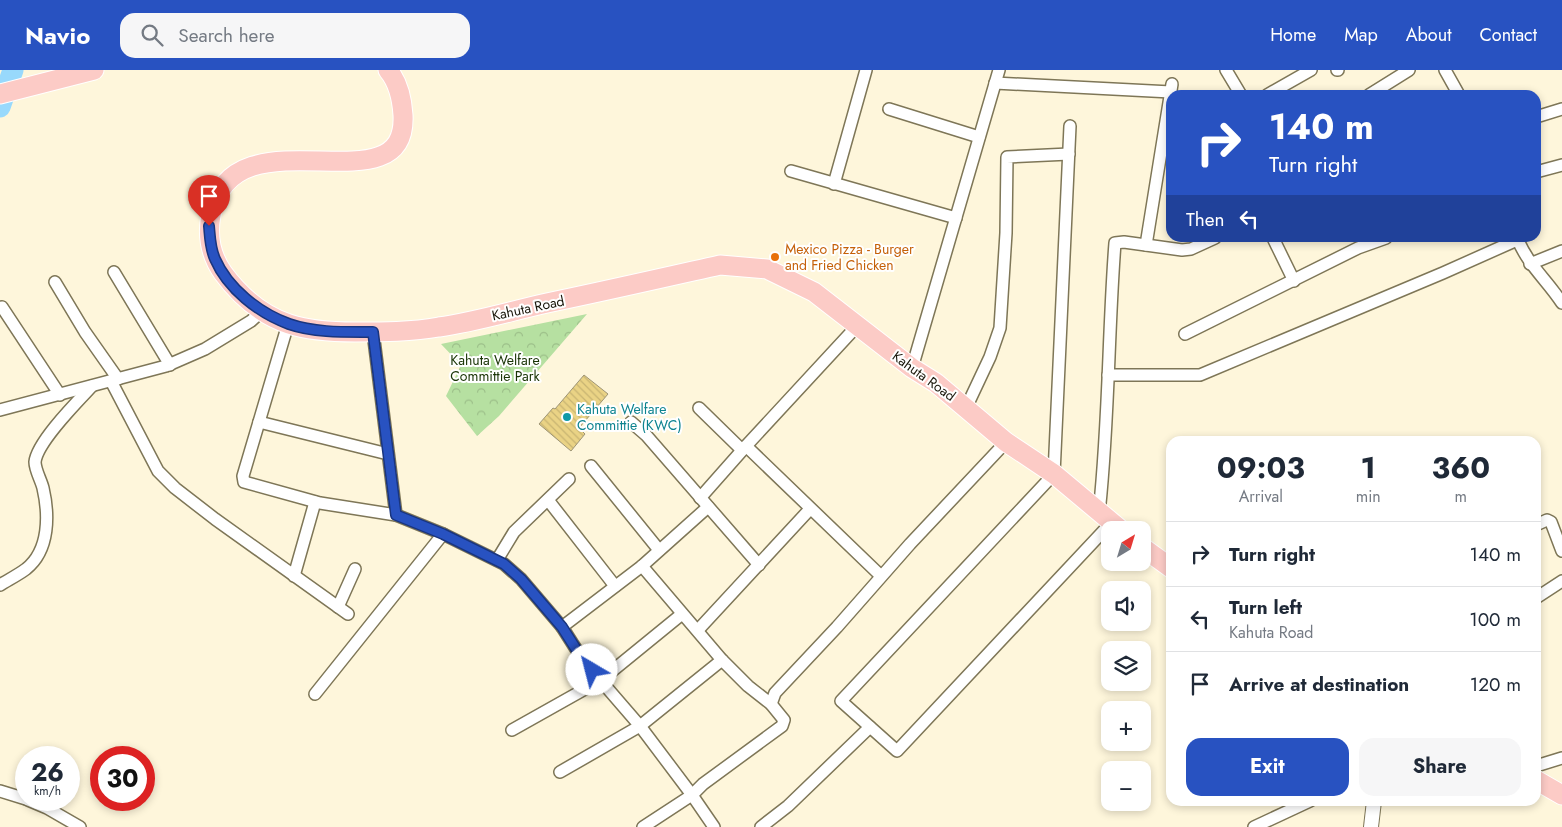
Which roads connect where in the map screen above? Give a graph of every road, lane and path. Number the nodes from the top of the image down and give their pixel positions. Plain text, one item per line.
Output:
1 (94, 70) edge
2 (388, 70) edge
3 (866, 70) edge
4 (999, 70) edge
5 (1226, 70) edge
6 (1311, 70) edge
7 (1409, 70) edge
8 (1445, 70) edge
9 (995, 83) junction
10 (1171, 90) edge
11 (1238, 90) edge
12 (1275, 90) edge
13 (1377, 90) edge
14 (1456, 90) edge
15 (0, 94) edge
16 (889, 109) dead end
17 (1562, 109) edge
18 (1541, 115) edge
19 (1166, 119) edge
20 (1070, 126) dead end
21 (980, 137) junction
22 (1069, 154) junction
23 (1562, 165) edge
24 (791, 171) dead end
25 (1541, 171) edge
26 (834, 184) junction
27 (956, 218) junction
28 (1206, 242) edge
29 (1275, 242) edge
30 (1375, 242) edge
31 (1510, 242) edge
32 (1519, 242) edge
33 (1146, 245) junction
34 (1562, 250) edge
35 (1530, 264) junction
36 (114, 272) dead end
37 (1294, 281) junction
38 (55, 282) dead end
39 (1562, 303) edge
40 (2, 307) dead end
41 (262, 311) junction
42 (288, 324) junction
43 (857, 326) junction
44 (373, 332) junction
45 (1185, 334) dead end
46 (170, 365) junction
47 (912, 368) junction
48 (1108, 374) junction
49 (115, 380) junction
50 (92, 386) junction
51 (60, 395) junction
52 (699, 408) dead end
53 (966, 408) junction
54 (0, 410) edge
55 (259, 422) junction
56 (631, 422) dead end
57 (1006, 442) junction
58 (744, 448) junction
59 (388, 454) junction
60 (591, 466) dead end
61 (1054, 474) junction
62 (569, 479) dead end
63 (548, 500) junction
64 (315, 502) junction
65 (704, 502) junction
66 (810, 509) junction
67 (396, 515) junction
68 (1109, 521) edge
69 (1110, 521) edge
70 (1541, 522) edge
71 (1101, 532) edge
72 (443, 534) junction
73 (659, 550) junction
74 (1562, 551) edge
75 (1151, 553) edge
76 (497, 560) junction
77 (1166, 564) edge
78 (759, 565) junction
79 (642, 566) junction
80 (355, 569) dead end
81 (294, 576) junction
82 (881, 576) junction
83 (1562, 581) edge
84 (0, 585) edge
85 (615, 586) junction
86 (1541, 595) edge
87 (338, 607) junction
88 (348, 614) dead end
89 (682, 614) junction
90 (562, 627) junction
91 (698, 630) junction
92 (722, 660) junction
93 (601, 680) junction
94 (315, 694) dead end
95 (770, 704) junction
96 (640, 726) junction
97 (870, 727) junction
98 (512, 730) dead end
99 (1562, 758) edge
100 (1541, 764) edge
101 (560, 772) dead end
102 (1541, 783) edge
103 (0, 790) edge
104 (692, 795) junction
105 (1562, 795) edge
106 (15, 796) edge
107 (1299, 806) edge
108 (1373, 806) edge
109 (52, 811) edge
110 (80, 827) edge
111 (643, 827) edge
112 (714, 827) edge
113 (761, 827) edge
114 (1254, 827) edge
115 (1371, 827) edge

1 - 15 highway
2 - 41 highway, Kahuta Road
3 - 26 street
4 - 9 street
5 - 11 street
6 - 12 street
7 - 13 street
8 - 14 street
9 - 10 street
9 - 21 street
16 - 21 street
17 - 18 street
19 - 33 street
20 - 22 street
21 - 27 street
22 - 53 street
22 - 61 street
23 - 25 street
24 - 26 street
26 - 27 street
27 - 47 street
28 - 33 street
29 - 37 street
30 - 37 street
31 - 48 street
32 - 35 street
33 - 48 street
34 - 35 street
35 - 39 street
36 - 46 street
37 - 45 street
38 - 49 street
40 - 51 street
41 - 42 highway, Kahuta Road
41 - 46 street
42 - 44 highway, Kahuta Road
42 - 55 street
43 - 44 highway, Kahuta Road
43 - 47 highway, Kahuta Road
43 - 58 street
44 - 59 street
46 - 49 street
47 - 53 highway, Kahuta Road
48 - 69 street
49 - 50 street
49 - 81 street
50 - 51 street
50 - 84 street
51 - 54 street
52 - 58 street
53 - 57 highway, Kahuta Road
55 - 59 street
55 - 64 street
56 - 65 street
57 - 61 highway, Kahuta Road
57 - 82 street
58 - 65 street
58 - 66 street
59 - 67 street
60 - 73 street
61 - 68 highway, Kahuta Road
61 - 97 street
62 - 63 street
63 - 76 street
63 - 85 street
64 - 67 street
64 - 81 street
65 - 73 street
65 - 78 street
66 - 78 street
66 - 82 street
67 - 72 street
70 - 74 street
71 - 97 street
72 - 76 street
72 - 94 street
73 - 79 street
75 - 77 highway
76 - 90 street
78 - 91 street
79 - 85 street
79 - 89 street
80 - 87 street
81 - 87 street
82 - 95 street
83 - 86 street
85 - 90 street
87 - 88 street
89 - 91 street
89 - 93 street
90 - 93 street
91 - 92 street
92 - 95 street
92 - 96 street
93 - 96 street
93 - 98 street
95 - 104 street
96 - 101 street
96 - 104 street
97 - 113 street
99 - 100 street
102 - 105 highway
103 - 106 street
104 - 111 street
104 - 112 street
107 - 114 street
108 - 115 street
109 - 110 street

